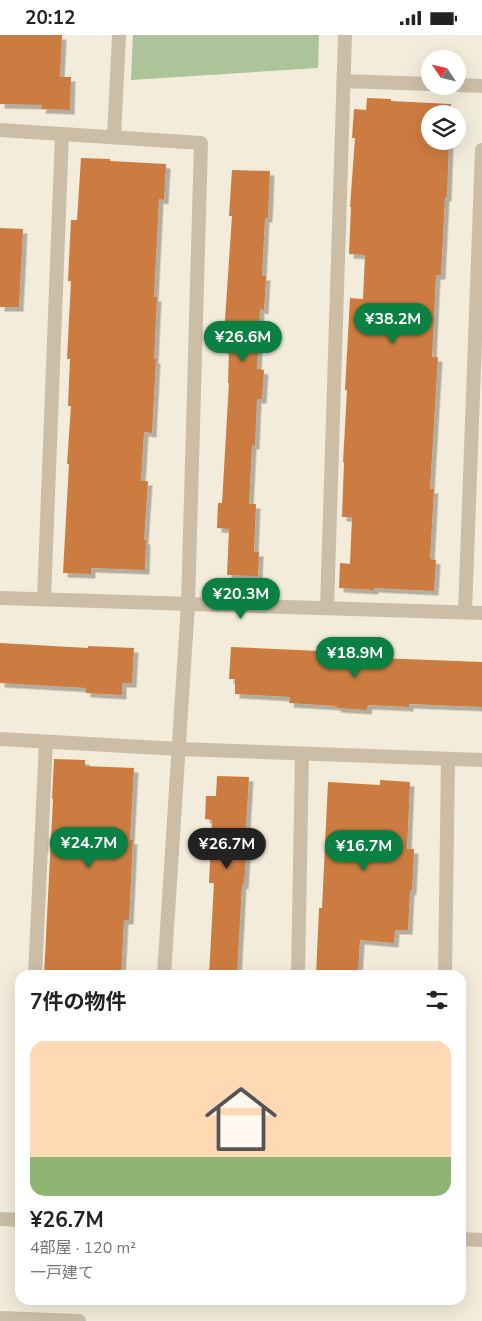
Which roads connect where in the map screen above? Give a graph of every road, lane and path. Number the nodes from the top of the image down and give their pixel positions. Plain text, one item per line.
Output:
1 (119, 35) edge
2 (345, 35) edge
3 (343, 81) junction
4 (421, 84) edge
5 (466, 85) edge
6 (482, 86) edge
7 (0, 130) edge
8 (62, 134) junction
9 (114, 137) junction
10 (482, 150) edge
11 (0, 598) edge
12 (44, 599) junction
13 (188, 605) junction
14 (327, 608) junction
15 (465, 612) junction
16 (482, 613) edge
17 (0, 739) edge
18 (46, 742) junction
19 (178, 749) junction
20 (302, 754) junction
21 (448, 759) junction
22 (482, 760) edge
23 (35, 970) edge
24 (164, 970) edge
25 (298, 970) edge
26 (445, 970) edge
27 (0, 1219) edge
28 (15, 1220) edge
29 (466, 1239) edge
30 (482, 1240) edge
31 (0, 1318) edge
32 (79, 1321) edge

1 - 9 street
2 - 3 street
3 - 4 street
3 - 14 street
5 - 6 street
7 - 8 street
8 - 9 street
8 - 12 street
9 - 13 street
10 - 15 street
11 - 12 street
12 - 13 street
13 - 14 street
13 - 19 street
14 - 15 street
15 - 16 street
17 - 18 street
18 - 19 street
18 - 23 street
19 - 20 street
19 - 24 street
20 - 21 street
20 - 25 street
21 - 22 street
21 - 26 street
27 - 28 street
29 - 30 street
31 - 32 street

